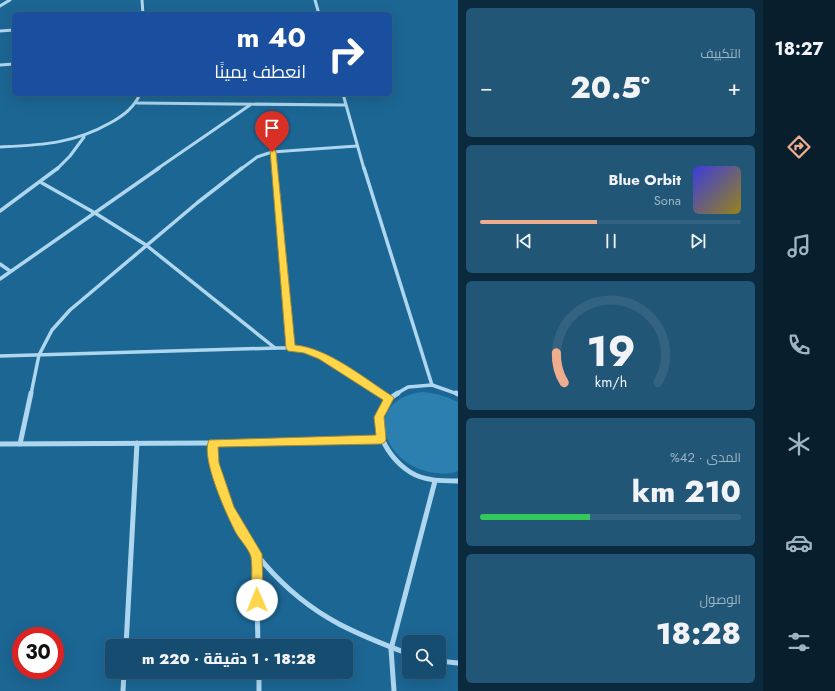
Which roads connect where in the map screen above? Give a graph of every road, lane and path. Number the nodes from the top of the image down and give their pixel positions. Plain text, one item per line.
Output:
1 (10, 0) edge
2 (142, 0) edge
3 (315, 0) edge
4 (0, 6) edge
5 (143, 12) edge
6 (318, 12) edge
7 (12, 30) edge
8 (0, 31) edge
9 (12, 64) edge
10 (0, 65) edge
11 (139, 96) edge
12 (343, 96) edge
13 (137, 103) junction
14 (250, 105) junction
15 (345, 105) junction
16 (84, 137) junction
17 (357, 146) junction
18 (0, 147) edge
19 (272, 152) junction
20 (42, 183) junction
21 (0, 211) edge
22 (95, 213) junction
23 (146, 245) junction
24 (0, 264) edge
25 (10, 271) junction
26 (0, 279) edge
27 (276, 348) junction
28 (291, 348) junction
29 (39, 355) junction
30 (0, 356) edge
31 (432, 385) junction
32 (458, 394) edge
33 (389, 398) junction
34 (381, 439) junction
35 (137, 443) junction
36 (212, 443) junction
37 (0, 444) edge
38 (20, 444) junction
39 (435, 481) junction
40 (458, 481) edge
41 (256, 554) junction
42 (126, 639) edge
43 (258, 639) edge
44 (391, 649) junction
45 (402, 652) edge
46 (446, 662) edge
47 (458, 663) edge
48 (124, 679) edge
49 (259, 679) edge
50 (123, 691) edge
51 (259, 691) edge
52 (394, 691) edge

1 - 4 street
2 - 5 street
3 - 6 street
7 - 8 street
9 - 10 street
11 - 13 street
12 - 15 street
13 - 14 street
13 - 16 street
14 - 15 street
14 - 22 street
15 - 17 street
16 - 18 street
16 - 20 street
17 - 19 street
17 - 31 street
19 - 23 street
19 - 28 street
20 - 21 street
20 - 22 street
22 - 23 street
22 - 25 street
23 - 27 street
23 - 29 street
24 - 25 street
25 - 26 street
27 - 28 street
27 - 29 street
28 - 33 street
29 - 30 street
29 - 38 street
31 - 32 street
31 - 33 street
33 - 34 street
34 - 36 street
34 - 39 street
35 - 36 street
35 - 38 street
35 - 42 street
36 - 41 street
37 - 38 street
39 - 40 street
39 - 44 street
41 - 43 street
41 - 44 street
44 - 45 street
44 - 52 street
46 - 47 street
48 - 50 street
49 - 51 street

